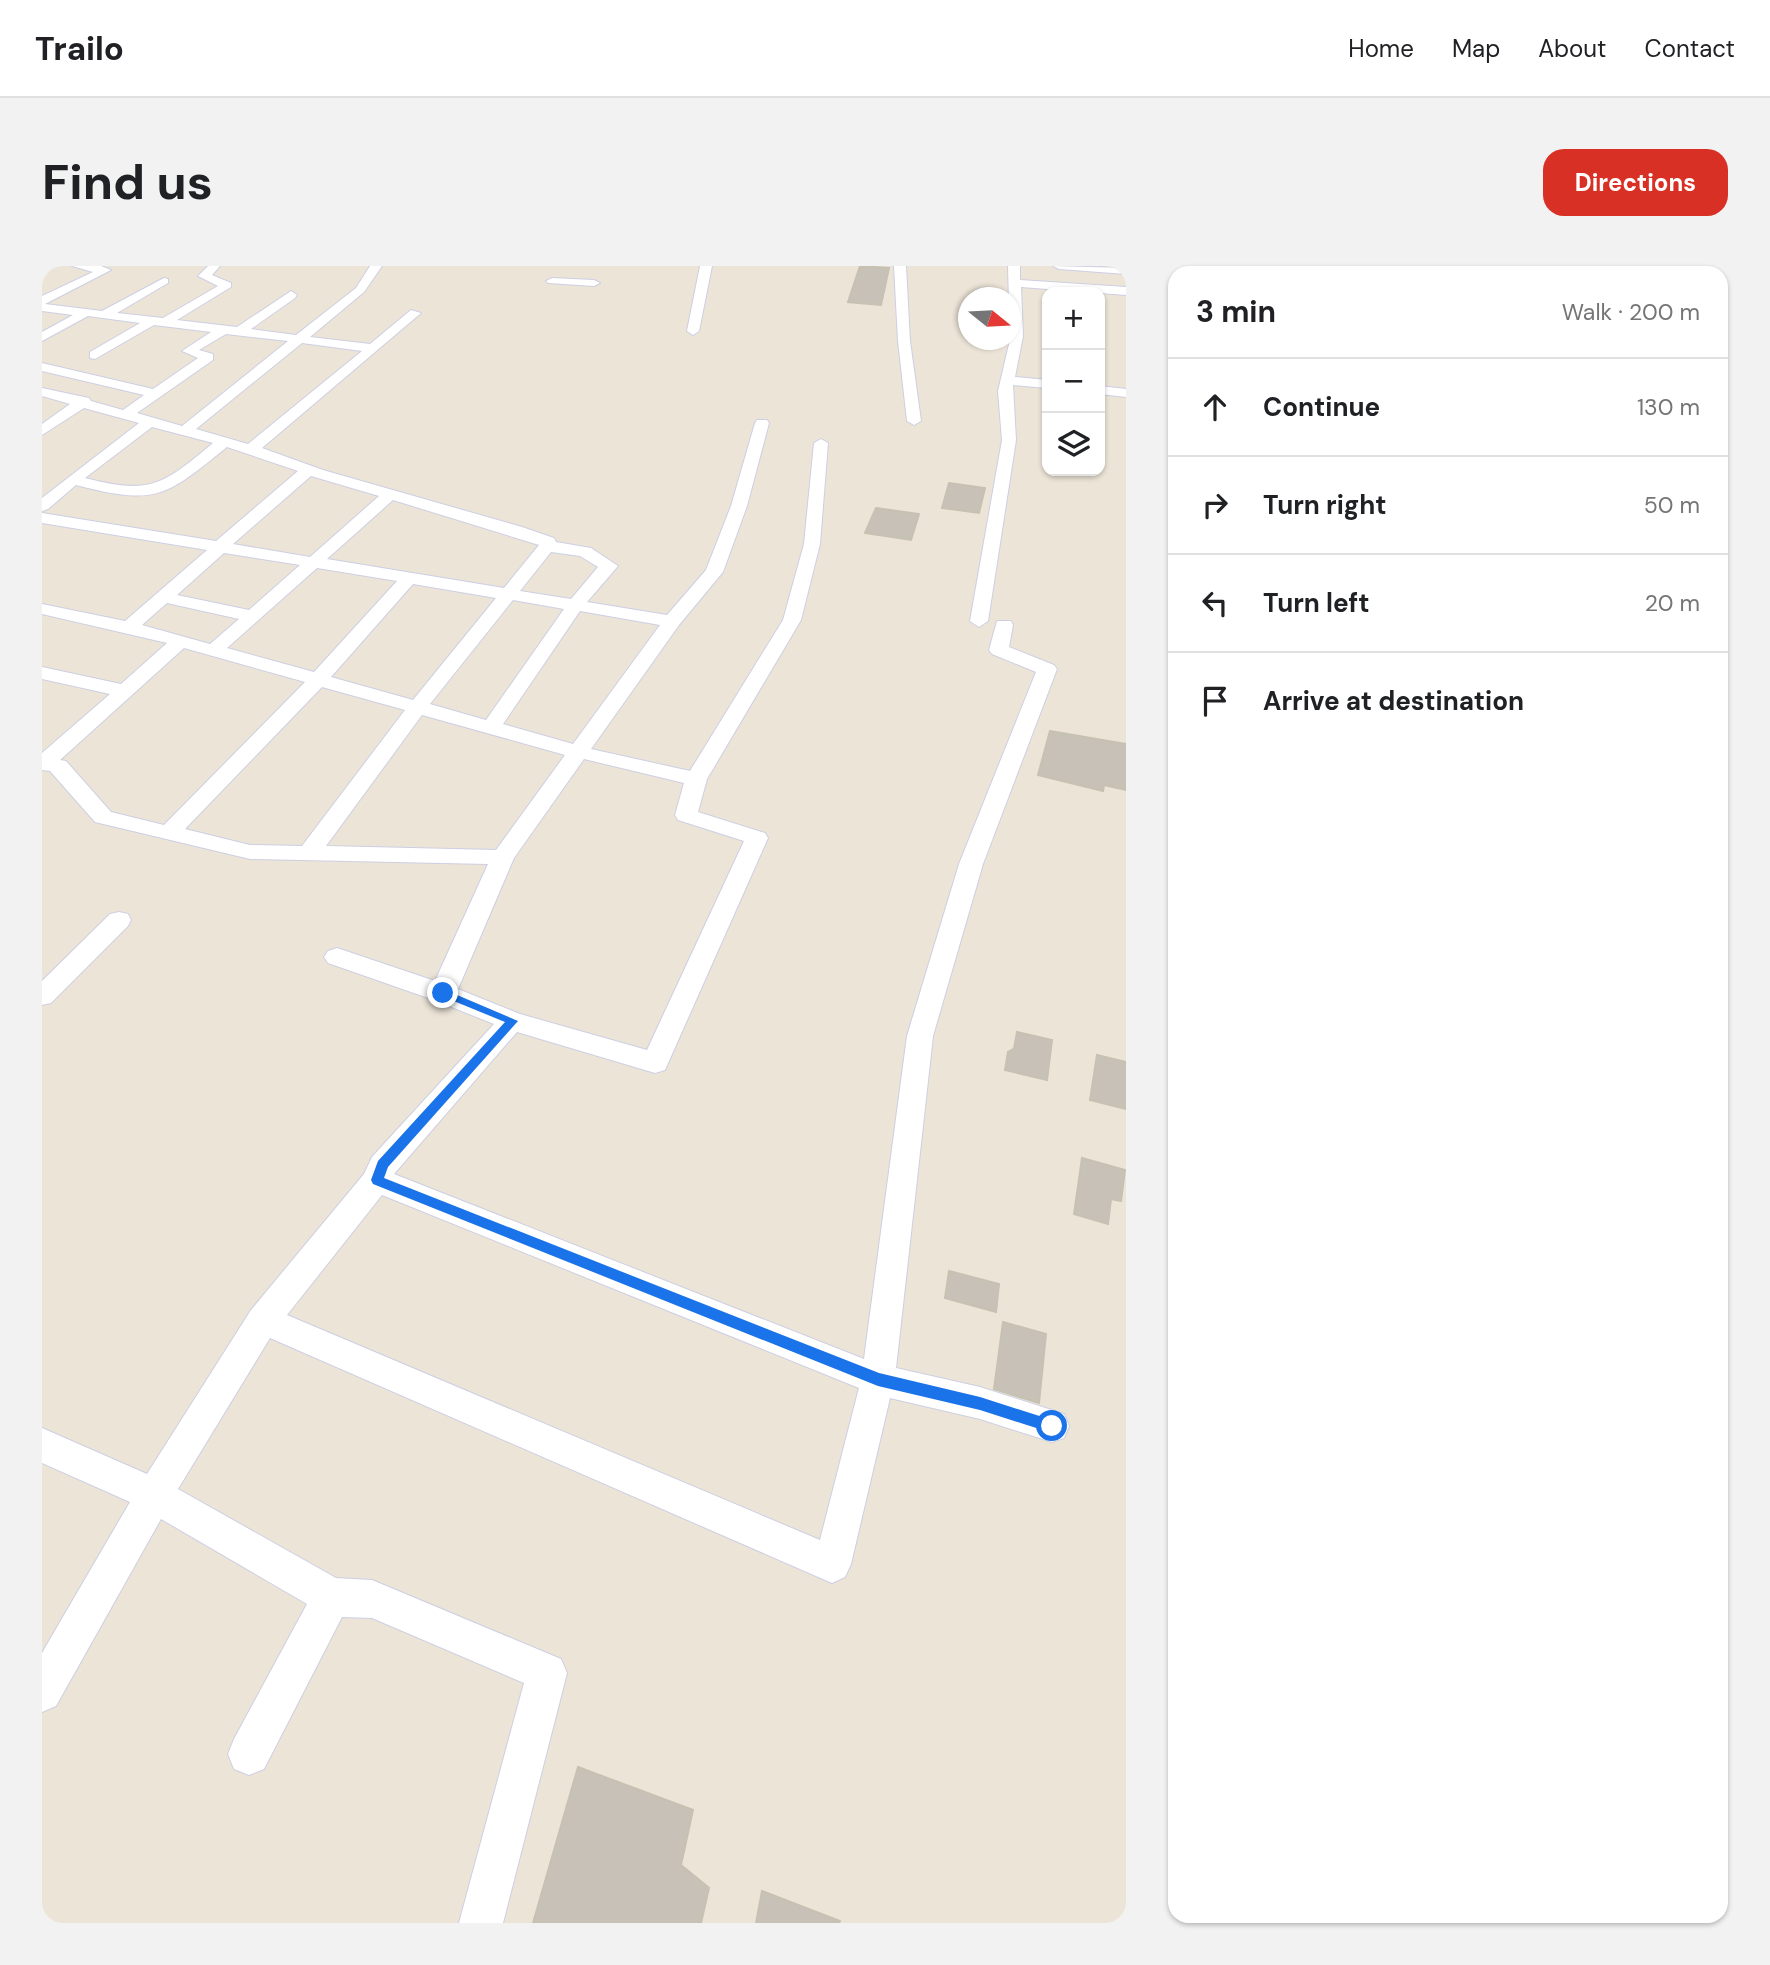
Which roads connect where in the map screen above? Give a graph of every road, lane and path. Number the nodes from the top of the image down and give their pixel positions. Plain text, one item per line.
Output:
1 (80, 266) edge
2 (195, 266) edge
3 (376, 266) edge
4 (560, 266) edge
5 (706, 266) edge
6 (900, 266) edge
7 (1014, 266) edge
8 (1059, 266) edge
9 (213, 267) edge
10 (1126, 271) edge
11 (164, 281) dead end
12 (552, 281) junction
13 (594, 283) dead end
14 (1014, 283) junction
15 (1126, 291) edge
16 (546, 293) dead end
17 (291, 295) dead end
18 (42, 301) edge
19 (42, 307) edge
20 (85, 313) junction
21 (415, 313) dead end
22 (103, 316) junction
23 (157, 322) junction
24 (222, 331) junction
25 (693, 331) dead end
26 (237, 332) junction
27 (42, 337) edge
28 (297, 340) junction
29 (371, 348) junction
30 (95, 355) dead end
31 (42, 367) edge
32 (1008, 380) junction
33 (1042, 383) edge
34 (1105, 391) edge
35 (42, 392) edge
36 (1126, 393) edge
37 (156, 394) junction
38 (84, 401) junction
39 (128, 413) junction
40 (152, 420) junction
41 (914, 421) dead end
42 (762, 423) dead end
43 (186, 429) junction
44 (42, 431) edge
45 (225, 441) junction
46 (821, 443) dead end
47 (251, 449) junction
48 (310, 468) junction
49 (52, 477) dead end
50 (73, 480) junction
51 (391, 494) junction
52 (42, 506) edge
53 (42, 518) edge
54 (547, 547) junction
55 (222, 548) junction
56 (312, 563) junction
57 (409, 578) junction
58 (510, 595) junction
59 (163, 597) junction
60 (576, 605) junction
61 (42, 609) edge
62 (252, 616) junction
63 (672, 621) junction
64 (129, 627) junction
65 (180, 642) junction
66 (213, 651) junction
67 (42, 673) edge
68 (318, 680) junction
69 (125, 691) junction
70 (418, 706) junction
71 (491, 727) junction
72 (579, 751) junction
73 (43, 762) edge
74 (696, 779) junction
75 (169, 833) junction
76 (309, 853) junction
77 (503, 857) junction
78 (119, 920) dead end
79 (337, 957) dead end
80 (443, 993) junction
81 (42, 996) edge
82 (512, 1021) junction
83 (377, 1180) junction
84 (263, 1320) junction
85 (878, 1380) junction
86 (1052, 1426) dead end
87 (42, 1445) edge
88 (154, 1495) junction
89 (332, 1597) junction
90 (42, 1692) edge
91 (249, 1754) dead end
92 (481, 1923) edge

1 - 18 street
2 - 9 street
3 - 28 street
4 - 12 street
5 - 25 street
6 - 41 street
7 - 14 street
8 - 10 street
9 - 23 street
11 - 22 street
12 - 13 street
12 - 16 street
14 - 15 street
14 - 32 street
17 - 26 street
19 - 20 street
20 - 22 street
20 - 27 street
21 - 29 street
22 - 23 street
23 - 24 street
23 - 30 street
24 - 26 street
24 - 37 street
26 - 28 street
28 - 29 street
28 - 43 street
29 - 47 street
31 - 37 street
32 - 33 street
32 - 85 street
34 - 36 street
35 - 38 street
37 - 39 street
38 - 39 street
38 - 44 street
39 - 40 street
40 - 43 street
40 - 50 street
42 - 63 street
43 - 45 street
45 - 47 street
45 - 50 street
46 - 74 street
47 - 48 street
48 - 51 street
48 - 55 street
49 - 50 street
50 - 52 street
51 - 54 street
51 - 56 street
53 - 55 street
54 - 58 street
54 - 60 street
55 - 56 street
55 - 59 street
56 - 57 street
56 - 62 street
57 - 58 street
57 - 68 street
58 - 60 street
58 - 70 street
59 - 62 street
59 - 64 street
60 - 63 street
60 - 71 street
61 - 64 street
62 - 66 street
63 - 72 street
64 - 65 street
65 - 66 street
65 - 69 street
66 - 68 street
67 - 69 street
68 - 70 street
68 - 75 street
69 - 73 street
70 - 71 street
70 - 76 street
71 - 72 street
72 - 74 street
72 - 77 street
73 - 75 street
74 - 82 street
75 - 76 street
76 - 77 street
77 - 80 street
78 - 81 street
79 - 80 street
80 - 82 street
82 - 83 street
83 - 84 street
83 - 85 street
84 - 85 street
84 - 88 street
85 - 86 street
87 - 88 street
88 - 89 street
88 - 90 street
89 - 91 street
89 - 92 street

